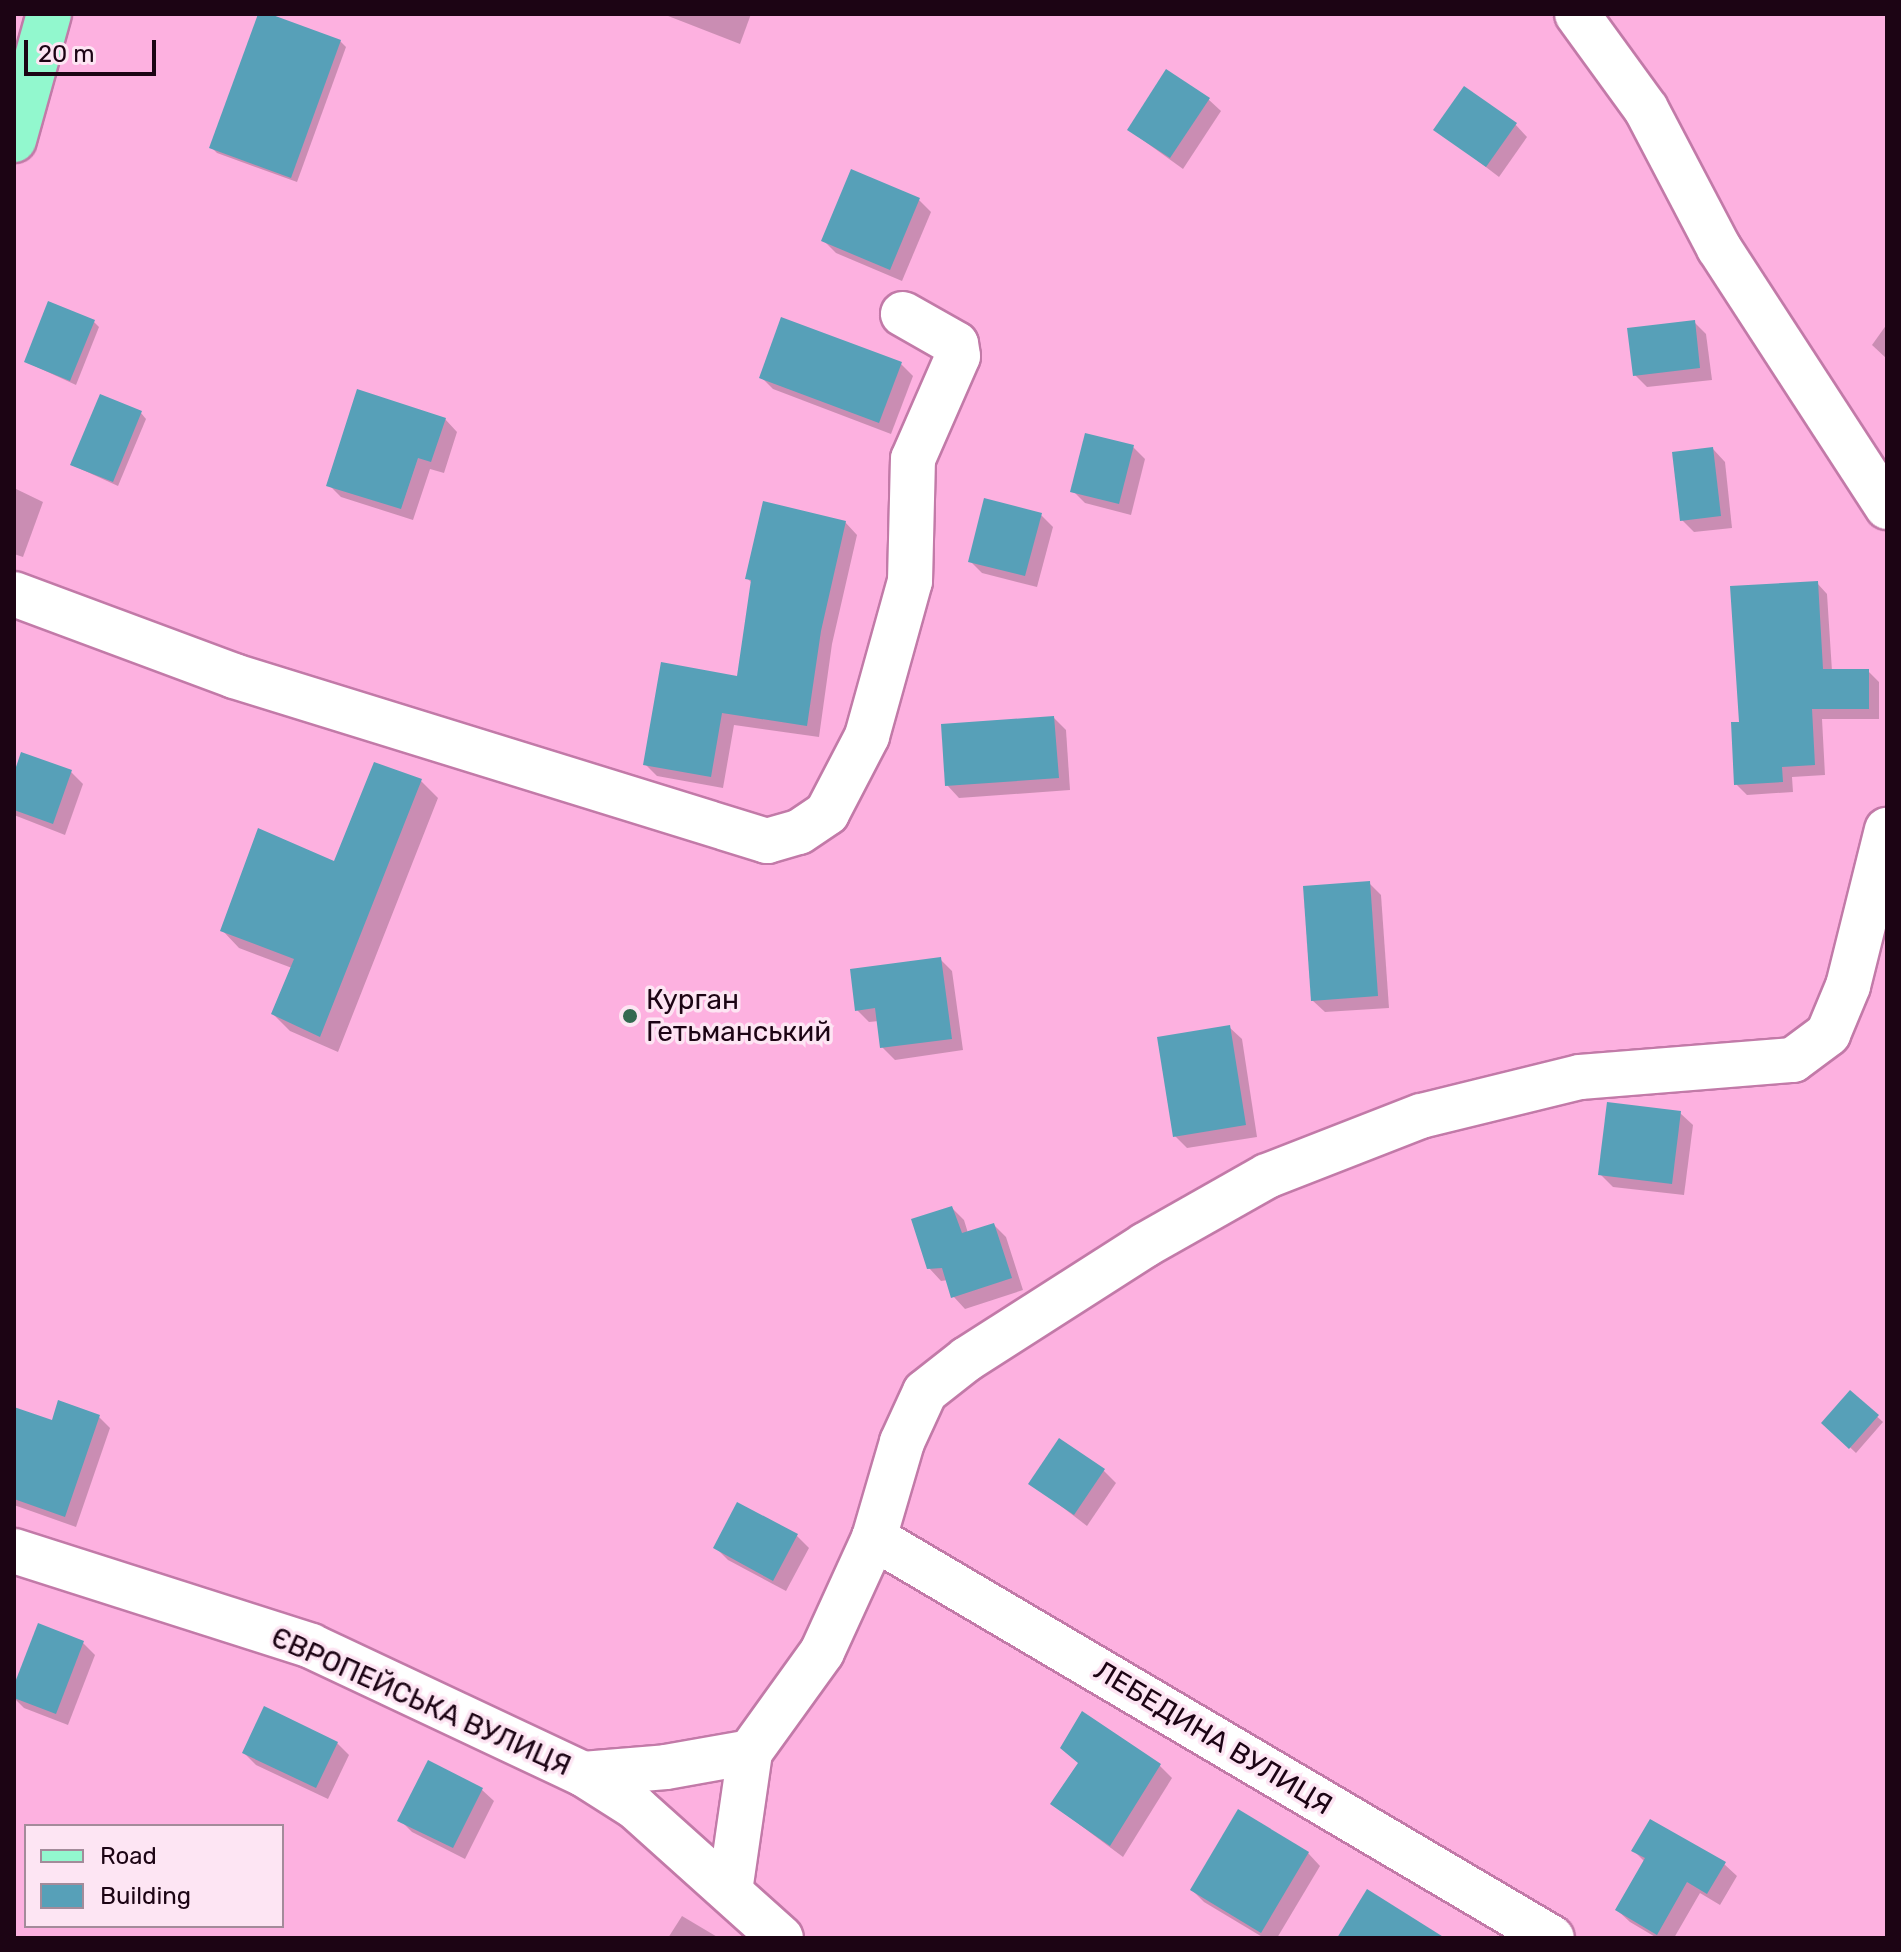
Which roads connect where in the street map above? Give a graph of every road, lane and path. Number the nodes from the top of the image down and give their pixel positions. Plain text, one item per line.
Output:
1 (49, 14) edge
2 (1577, 14) edge
3 (14, 140) edge
4 (903, 314) dead end
5 (1887, 507) edge
6 (14, 594) edge
7 (1887, 830) edge
8 (874, 1538) junction
9 (17, 1560) edge
10 (750, 1752) junction
11 (583, 1774) junction
12 (730, 1891) junction
13 (781, 1938) edge
14 (1552, 1938) edge

1 - 3 main road
2 - 5 street
4 - 6 street
7 - 8 street
8 - 10 street
8 - 14 street, ЛЕБЕДИНА ВУЛИЦЯ
9 - 11 street, ЄВРОПЕЙСЬКА ВУЛИЦЯ
10 - 11 street
10 - 12 street
11 - 12 street, ЄВРОПЕЙСЬКА ВУЛИЦЯ
12 - 13 street, ЄВРОПЕЙСЬКА ВУЛИЦЯ

